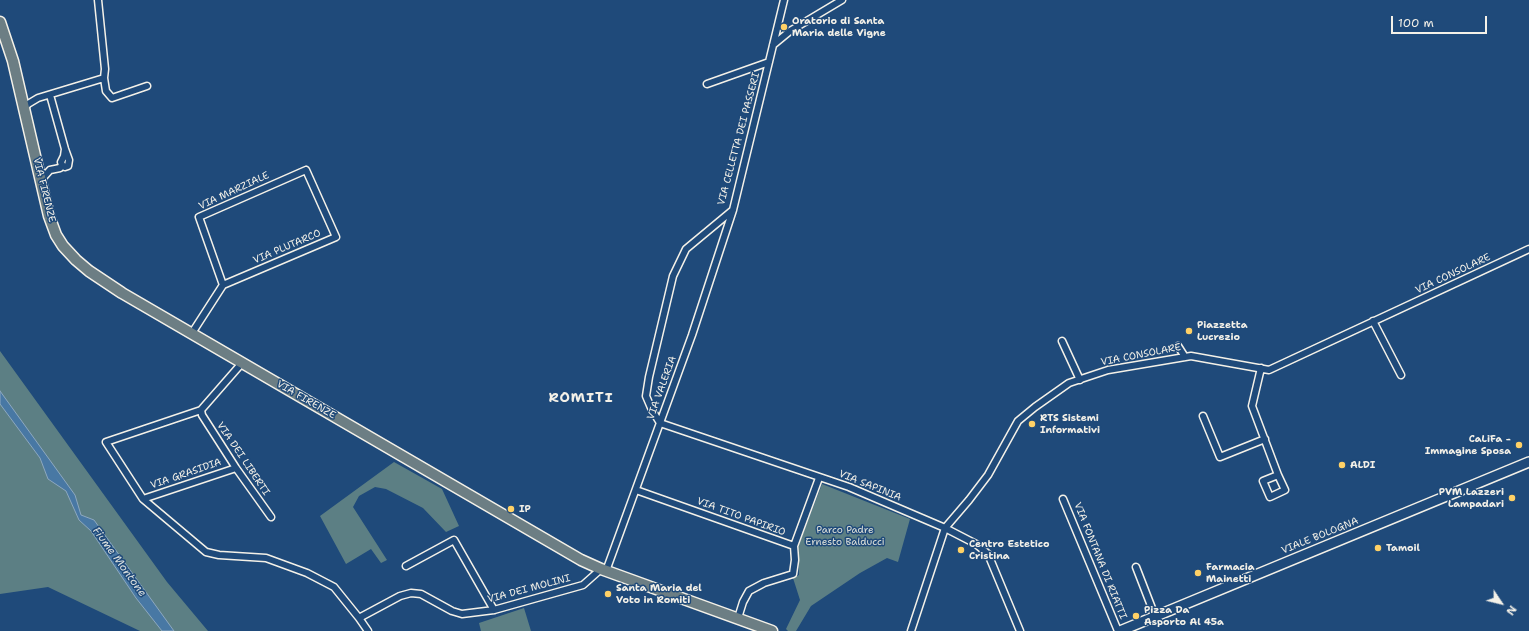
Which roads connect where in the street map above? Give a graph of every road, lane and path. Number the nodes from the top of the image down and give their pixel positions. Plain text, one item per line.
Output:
1 (98, 0) edge
2 (784, 0) edge
3 (842, 0) edge
4 (0, 22) edge
5 (773, 45) junction
6 (769, 62) junction
7 (104, 78) junction
8 (707, 84) dead end
9 (147, 86) dead end
10 (21, 93) junction
11 (50, 95) junction
12 (38, 98) junction
13 (24, 109) junction
14 (306, 170) joint
15 (41, 180) junction
16 (732, 210) junction
17 (1529, 249) edge
18 (222, 285) junction
19 (1373, 321) junction
20 (192, 333) junction
21 (1062, 341) dead end
22 (1178, 346) dead end
23 (1185, 357) junction
24 (242, 363) junction
25 (1261, 368) junction
26 (1400, 375) dead end
27 (1080, 380) junction
28 (201, 410) junction
29 (1203, 416) dead end
30 (660, 423) junction
31 (1265, 439) junction
32 (1529, 462) edge
33 (236, 468) junction
34 (1278, 475) dead end
35 (819, 478) junction
36 (636, 490) junction
37 (143, 499) junction
38 (1063, 499) dead end
39 (271, 517) dead end
40 (945, 528) junction
41 (794, 546) junction
42 (406, 566) dead end
43 (1136, 567) dead end
44 (604, 570) junction
45 (494, 610) junction
46 (1155, 616) junction
47 (359, 618) junction
48 (738, 618) junction
49 (368, 631) edge
50 (772, 631) edge
51 (910, 631) edge
52 (1020, 631) edge
53 (1119, 631) edge

1 - 7 street
2 - 5 street, VIA CELLETTA DEI PASSERI
3 - 5 street
4 - 10 main road, VIA FIRENZE
5 - 6 street, VIA CELLETTA DEI PASSERI
6 - 8 street
6 - 16 street, VIA CELLETTA DEI PASSERI
7 - 9 street
7 - 11 street
10 - 12 street
10 - 13 main road, VIA FIRENZE
11 - 12 street
11 - 15 street
12 - 13 street
13 - 15 main road, VIA FIRENZE
14 - 18 street, VIA MARZIALE
14 - 18 street, VIA PLUTARCO
15 - 20 main road, VIA FIRENZE
16 - 30 street, VIA VALERIA
16 - 30 street, VIA CELLETTA DEI PASSERI
17 - 19 street, VIA CONSOLARE
18 - 20 street
19 - 25 street, VIA CONSOLARE
19 - 26 street
20 - 24 main road, VIA FIRENZE
21 - 27 street
22 - 23 street
23 - 25 street, VIA CONSOLARE
23 - 27 street, VIA CONSOLARE
24 - 28 street
24 - 44 main road, VIA FIRENZE
25 - 31 street
27 - 40 street, VIA CONSOLARE
28 - 33 street, VIA DEI LIBERTI
28 - 37 street
29 - 31 street
30 - 35 street, VIA SAPINIA
30 - 36 street, VIA VALERIA
31 - 34 street
32 - 46 main road, VIALE BOLOGNA
33 - 37 street, VIA GRASIDIA
33 - 39 street, VIA DEI LIBERTI
35 - 40 street, VIA SAPINIA
35 - 41 street, VIA TITO PAPIRIO
36 - 41 street, VIA TITO PAPIRIO
36 - 44 street, VIA VALERIA
37 - 47 street
38 - 53 street, VIA FONTANA DI RIATTI
40 - 51 street, VIA CONSOLARE
40 - 52 street, VIA SAPINIA
41 - 48 street
42 - 45 street
43 - 46 street
44 - 45 street, VIA DEI MOLINI
44 - 48 main road, VIA FIRENZE
45 - 47 street, VIA DEI MOLINI
46 - 53 main road, VIALE BOLOGNA
47 - 49 street
48 - 50 main road, VIA FIRENZE

